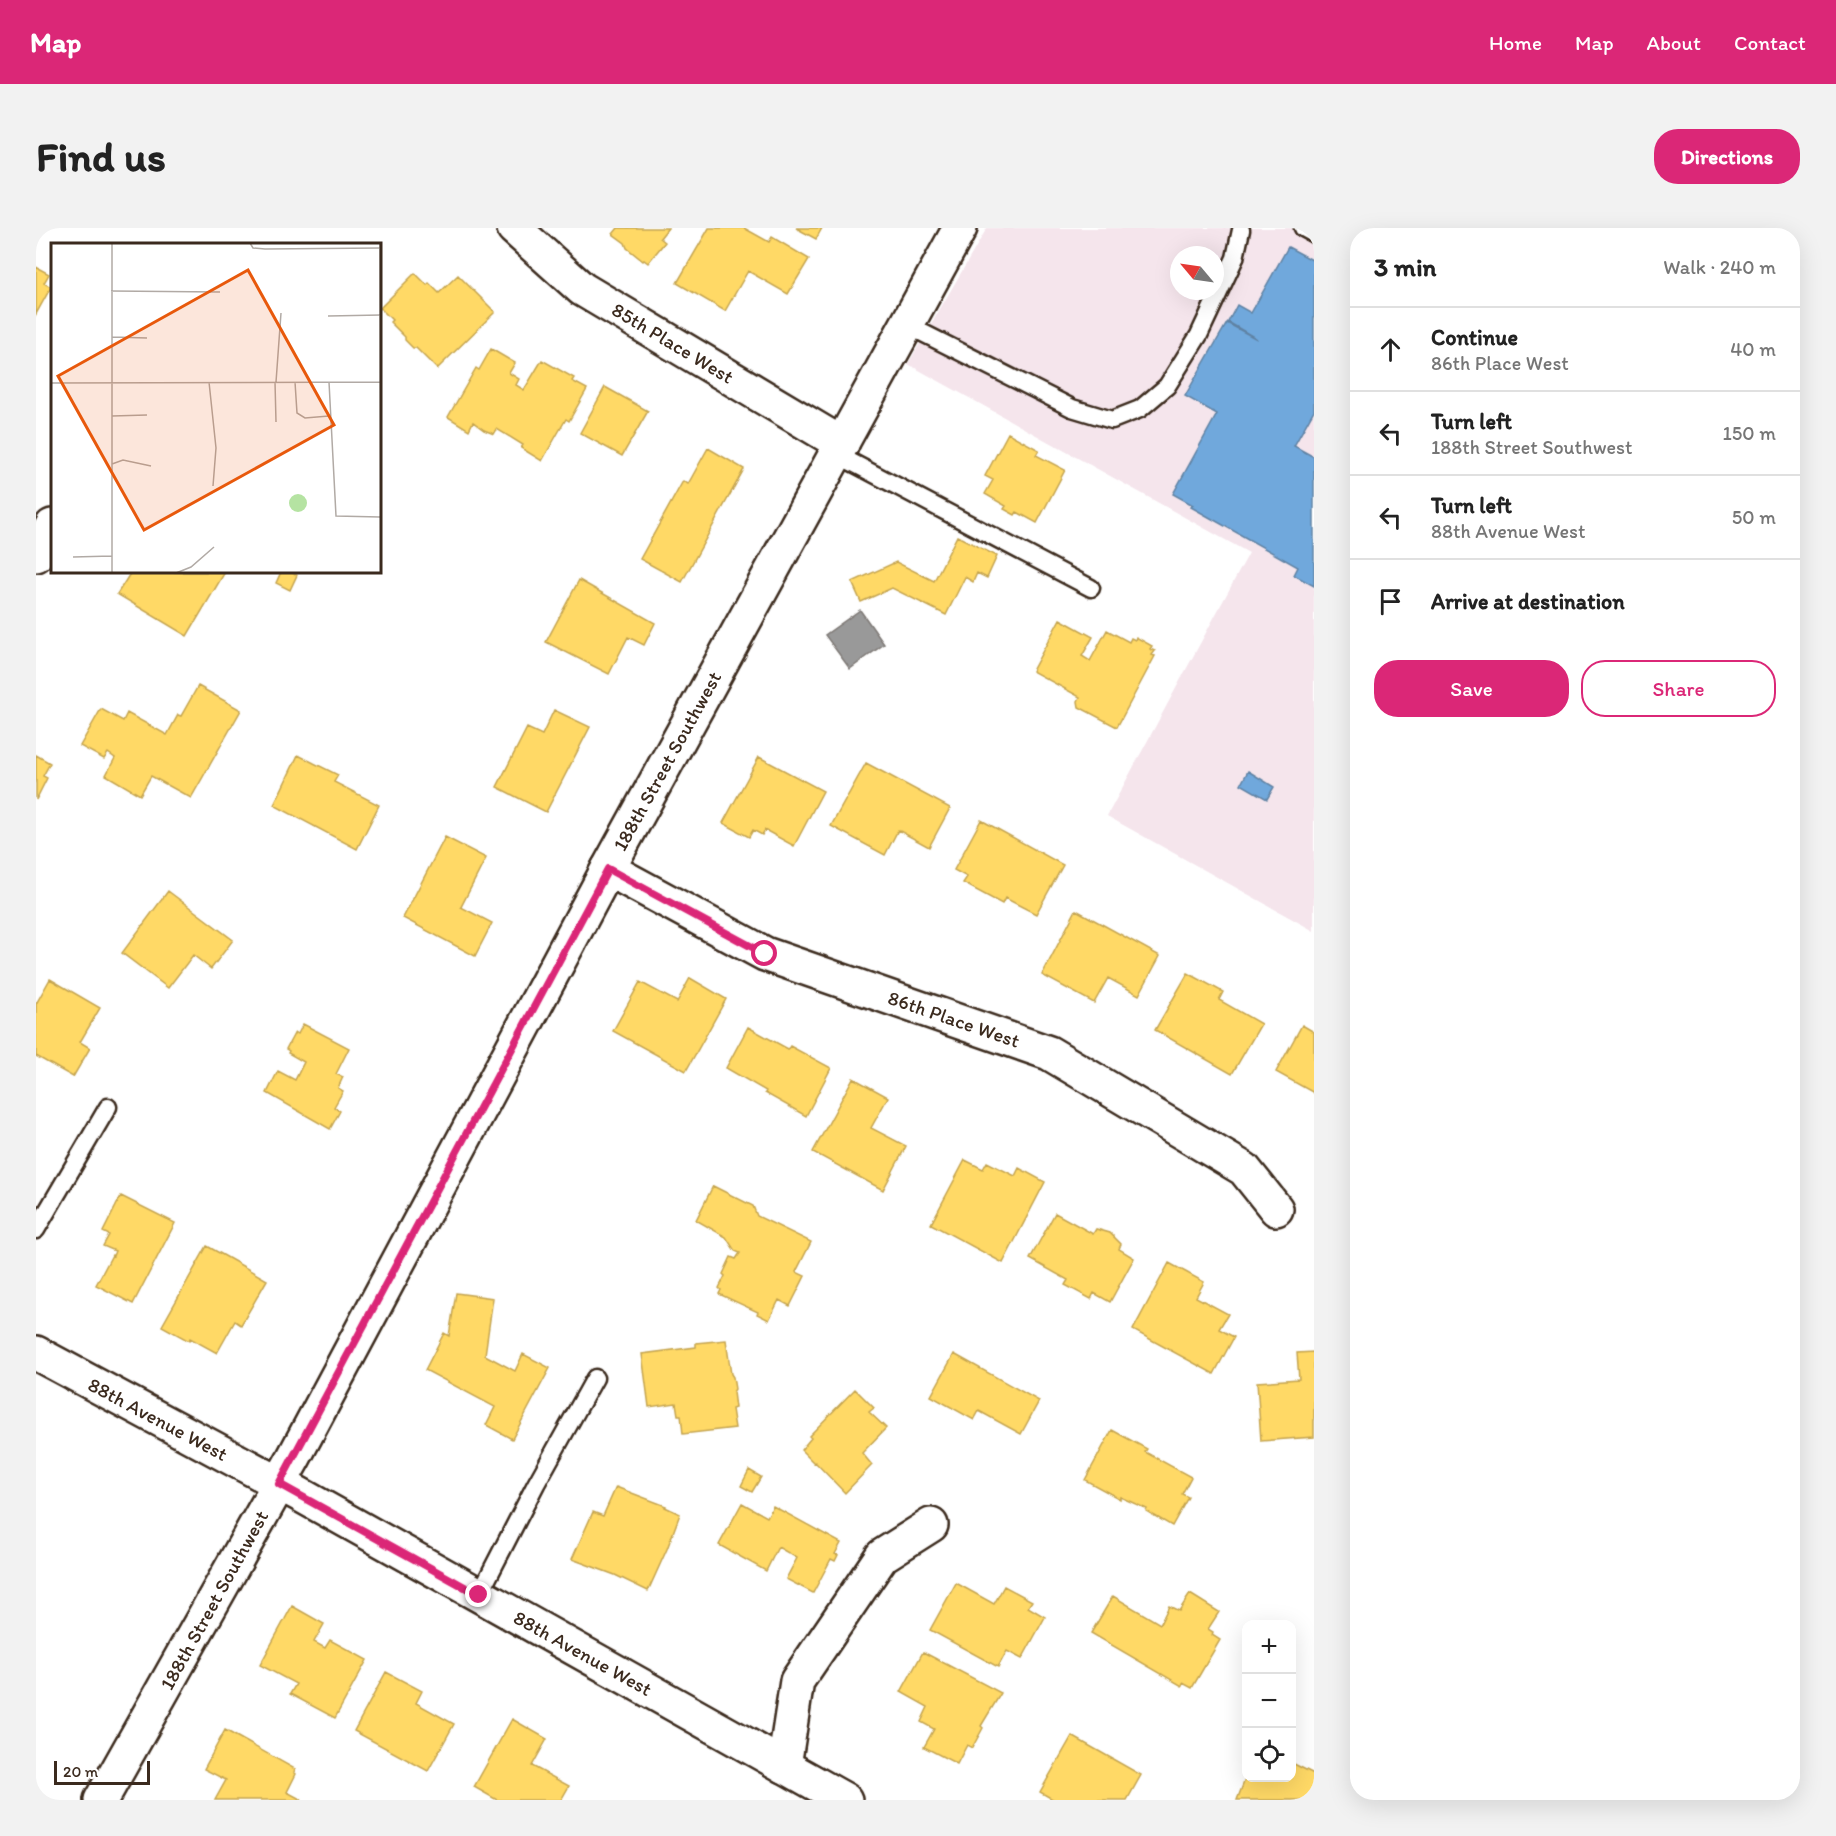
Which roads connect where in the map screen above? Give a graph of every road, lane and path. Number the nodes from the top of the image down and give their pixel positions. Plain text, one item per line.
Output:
1 (514, 228) edge
2 (960, 228) edge
3 (1303, 228) edge
4 (1245, 229) edge
5 (1314, 234) edge
6 (907, 325) junction
7 (839, 449) junction
8 (51, 528) edge
9 (36, 555) edge
10 (1091, 588) dead end
11 (608, 869) junction
12 (108, 1107) dead end
13 (1276, 1209) dead end
14 (36, 1230) edge
15 (36, 1353) edge
16 (595, 1378) dead end
17 (279, 1484) junction
18 (931, 1525) dead end
19 (479, 1595) junction
20 (784, 1766) junction
21 (101, 1800) edge
22 (845, 1800) edge

1 - 7 street, 85th Place West
2 - 6 street, 188th Street Southwest
3 - 5 lane
4 - 6 lane
6 - 7 street, 188th Street Southwest
7 - 10 lane
7 - 11 street, 188th Street Southwest
8 - 9 street
11 - 13 street, 86th Place West
11 - 17 street, 188th Street Southwest
12 - 14 lane
15 - 17 street, 88th Avenue West
16 - 19 lane
17 - 19 street, 88th Avenue West
17 - 21 street, 188th Street Southwest
18 - 20 street
19 - 20 street, 88th Avenue West
20 - 22 street, 88th Avenue West

